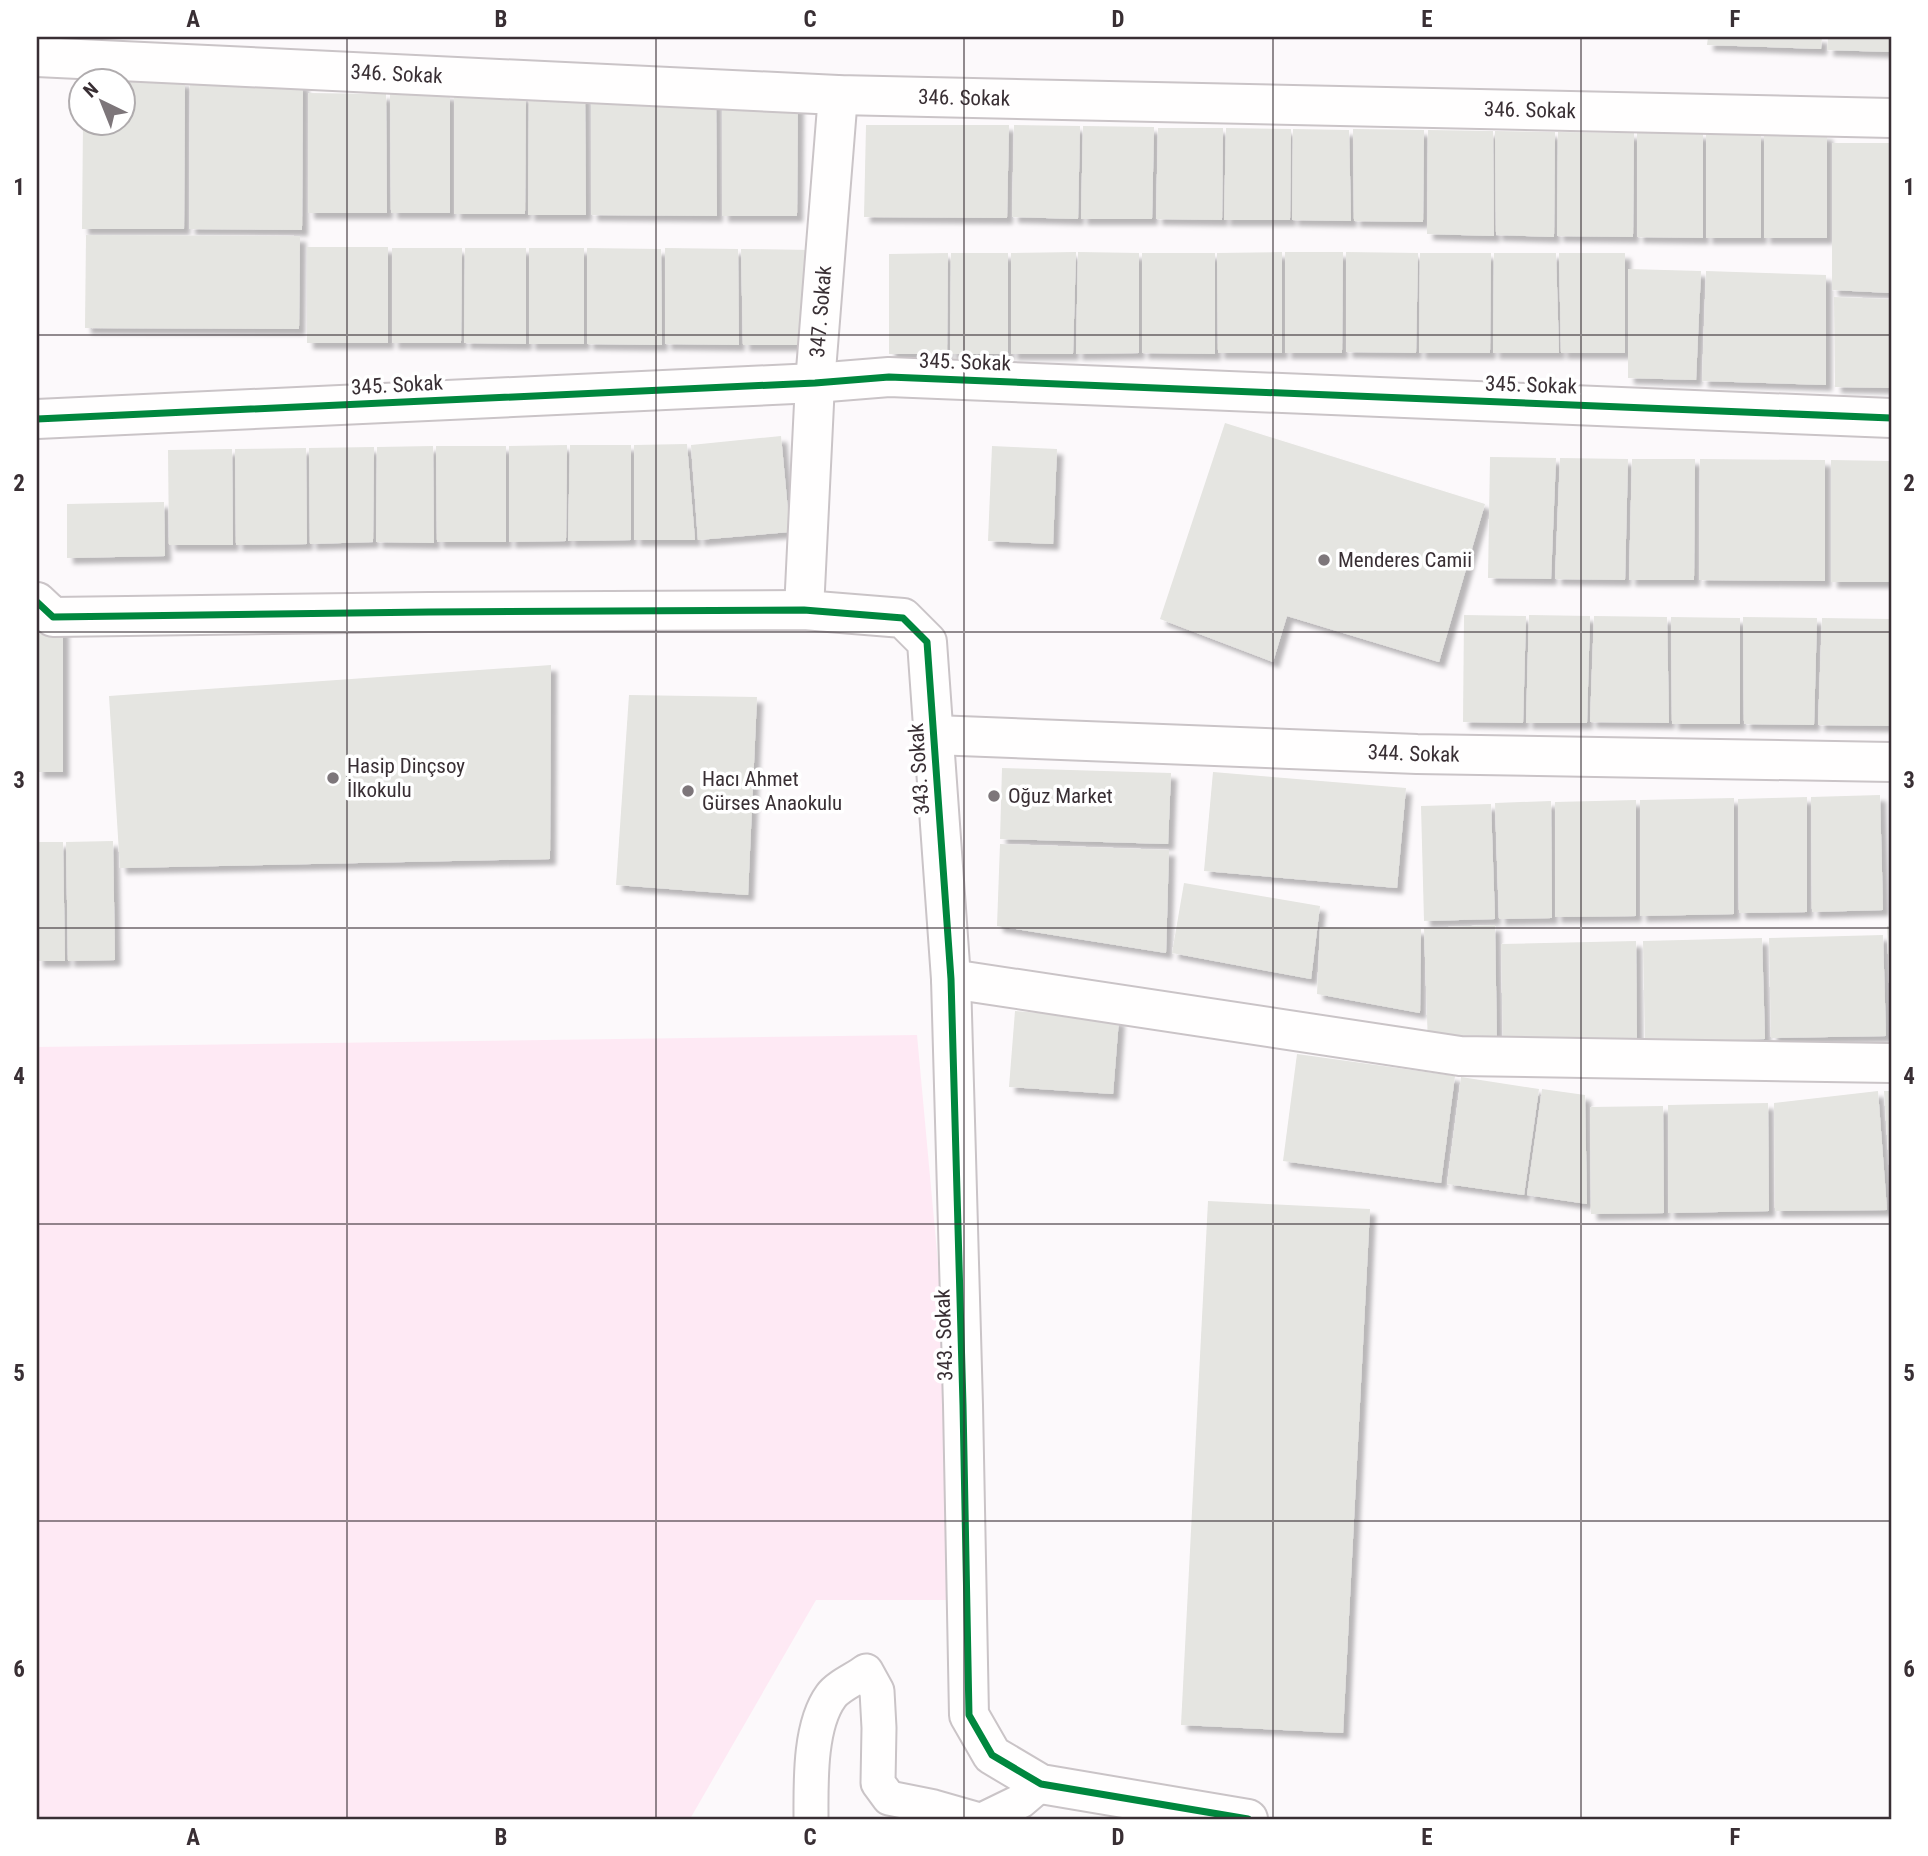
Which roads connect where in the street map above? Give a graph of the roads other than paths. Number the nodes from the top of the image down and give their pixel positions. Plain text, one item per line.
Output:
1 (37, 57) edge
2 (838, 95) junction
3 (1891, 118) edge
4 (814, 383) junction
5 (1891, 418) edge
6 (37, 419) edge
7 (37, 602) edge
8 (804, 610) junction
9 (934, 735) junction
10 (1891, 762) edge
11 (951, 979) junction
12 (1891, 1063) edge
13 (1041, 1784) junction
14 (811, 1819) edge
15 (976, 1819) edge
16 (984, 1819) edge
17 (1248, 1819) edge

1 - 2 street, 346. Sokak
2 - 3 street, 346. Sokak
2 - 4 street, 347. Sokak
4 - 5 street, 345. Sokak
4 - 6 street, 345. Sokak
4 - 8 street, 347. Sokak
7 - 8 street
8 - 9 street, 343. Sokak
9 - 10 street, 344. Sokak
9 - 11 street, 343. Sokak
11 - 12 street
11 - 13 street, 343. Sokak
13 - 16 lane
13 - 17 street, 343. Sokak
14 - 15 lane

